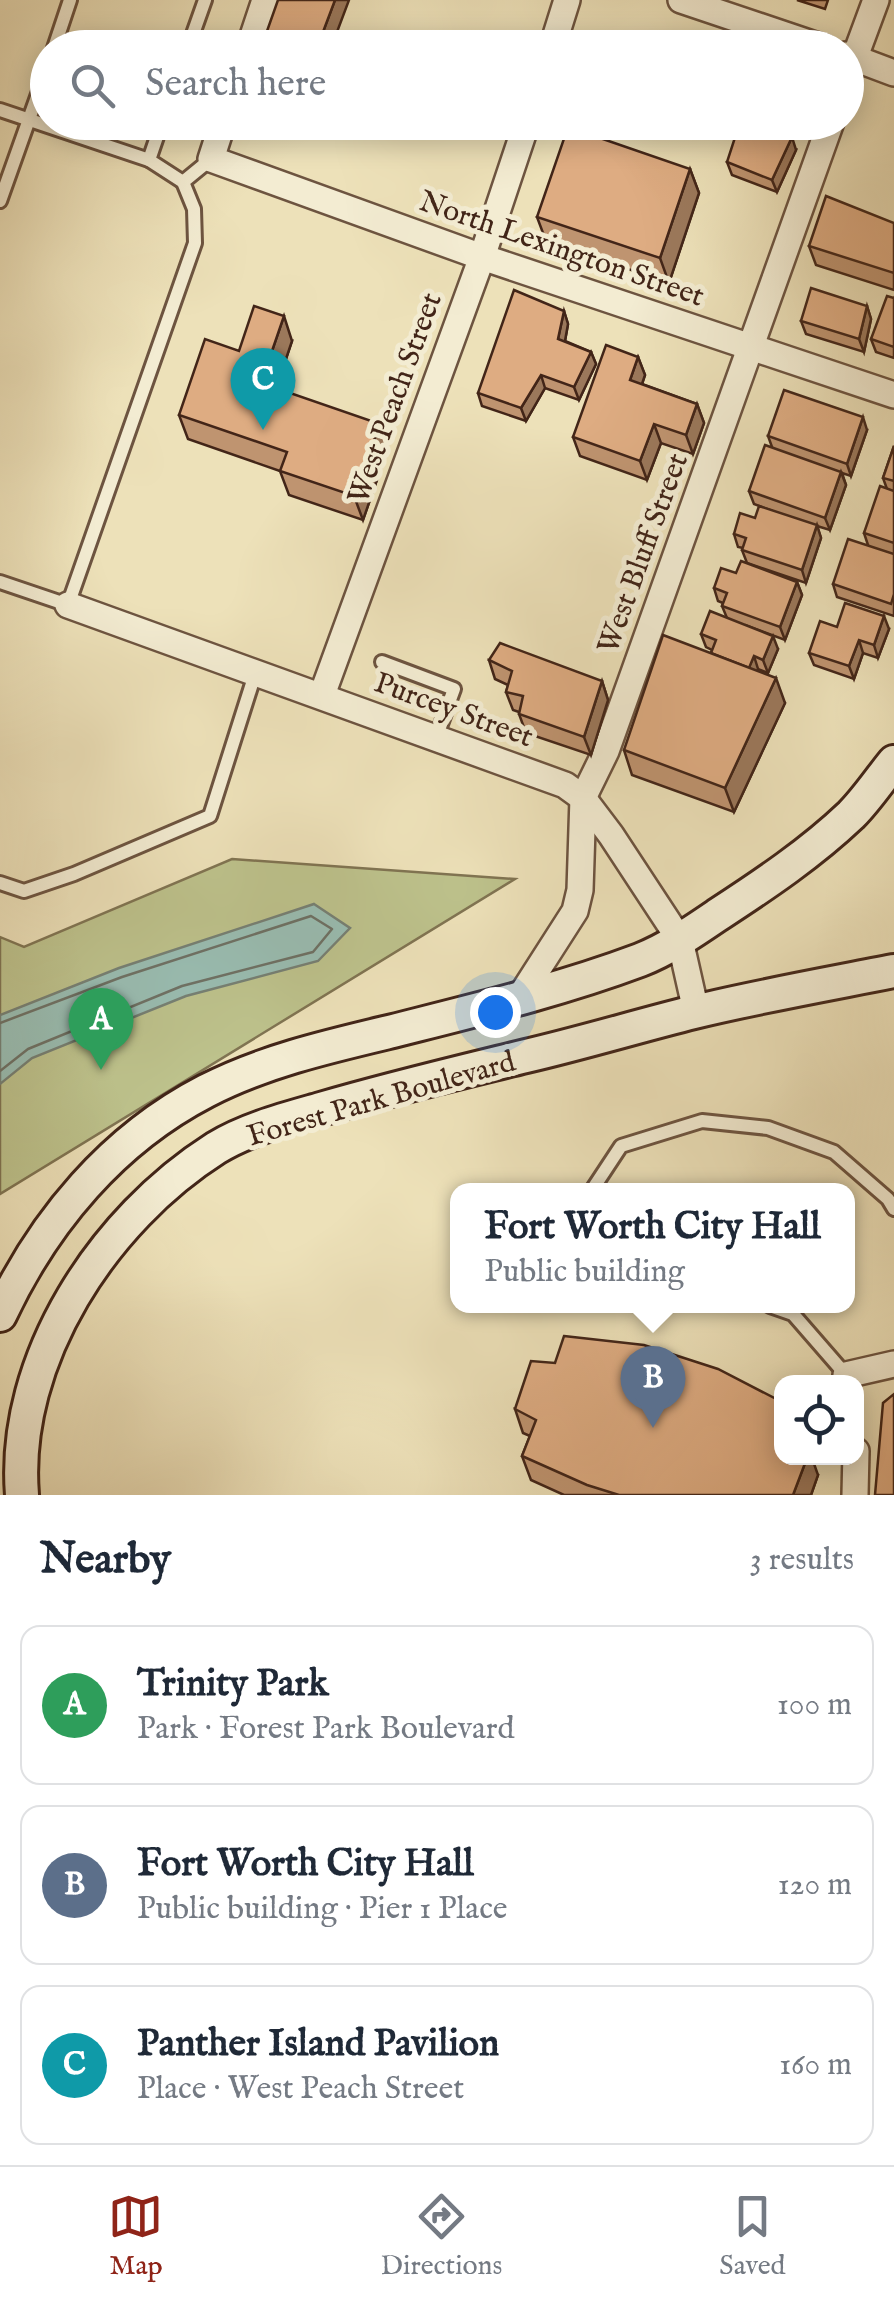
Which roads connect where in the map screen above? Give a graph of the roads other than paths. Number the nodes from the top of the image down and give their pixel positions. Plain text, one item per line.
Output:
1 (70, 0) edge
2 (205, 0) edge
3 (265, 0) edge
4 (568, 0) edge
5 (681, 0) edge
6 (876, 0) edge
7 (60, 30) edge
8 (194, 30) edge
9 (254, 30) edge
10 (558, 30) edge
11 (770, 30) edge
12 (864, 30) edge
13 (864, 68) edge
14 (894, 73) edge
15 (0, 110) edge
16 (30, 115) edge
17 (28, 120) junction
18 (88, 140) edge
19 (155, 140) edge
20 (217, 140) edge
21 (520, 140) edge
22 (825, 140) edge
23 (211, 159) junction
24 (148, 160) junction
25 (183, 182) junction
26 (0, 201) edge
27 (482, 257) junction
28 (750, 347) junction
29 (894, 395) edge
30 (0, 582) edge
31 (68, 605) junction
32 (382, 662) dead end
33 (256, 671) junction
34 (322, 695) junction
35 (436, 738) junction
36 (894, 762) edge
37 (583, 798) junction
38 (0, 883) edge
39 (680, 940) junction
40 (894, 971) edge
41 (518, 1000) junction
42 (696, 1011) junction
43 (597, 1183) edge
44 (894, 1209) edge
45 (790, 1313) edge
46 (0, 1314) edge
47 (894, 1364) edge
48 (844, 1375) edge
49 (860, 1375) edge
50 (856, 1465) edge
51 (22, 1495) edge
52 (855, 1495) edge

1 - 7 lane
2 - 8 lane
3 - 9 street
4 - 10 street
5 - 11 street
6 - 12 street
13 - 14 street
15 - 17 lane
16 - 17 lane
17 - 26 lane
18 - 24 lane
19 - 24 lane
20 - 23 street
21 - 27 street, West Peach Street
22 - 28 street, West Bluff Street
23 - 25 lane
23 - 27 street, North Lexington Street
24 - 25 lane
25 - 31 lane
27 - 28 street, North Lexington Street
27 - 34 street, West Peach Street
28 - 29 street, North Lexington Street
28 - 37 street, West Bluff Street
30 - 31 lane
31 - 33 street, Purcey Street
32 - 35 lane
33 - 34 street, Purcey Street
33 - 38 lane
34 - 35 street, Purcey Street
35 - 37 street, Purcey Street
36 - 39 main road, Forest Park Boulevard
37 - 39 street, Purcey Street
37 - 41 street, West Bluff Street
39 - 41 main road, Forest Park Boulevard
39 - 42 street, Purcey Street
40 - 42 main road, Forest Park Boulevard
41 - 46 main road, Forest Park Boulevard
42 - 51 main road, Forest Park Boulevard
43 - 44 lane
45 - 48 lane
47 - 49 street
50 - 52 street

